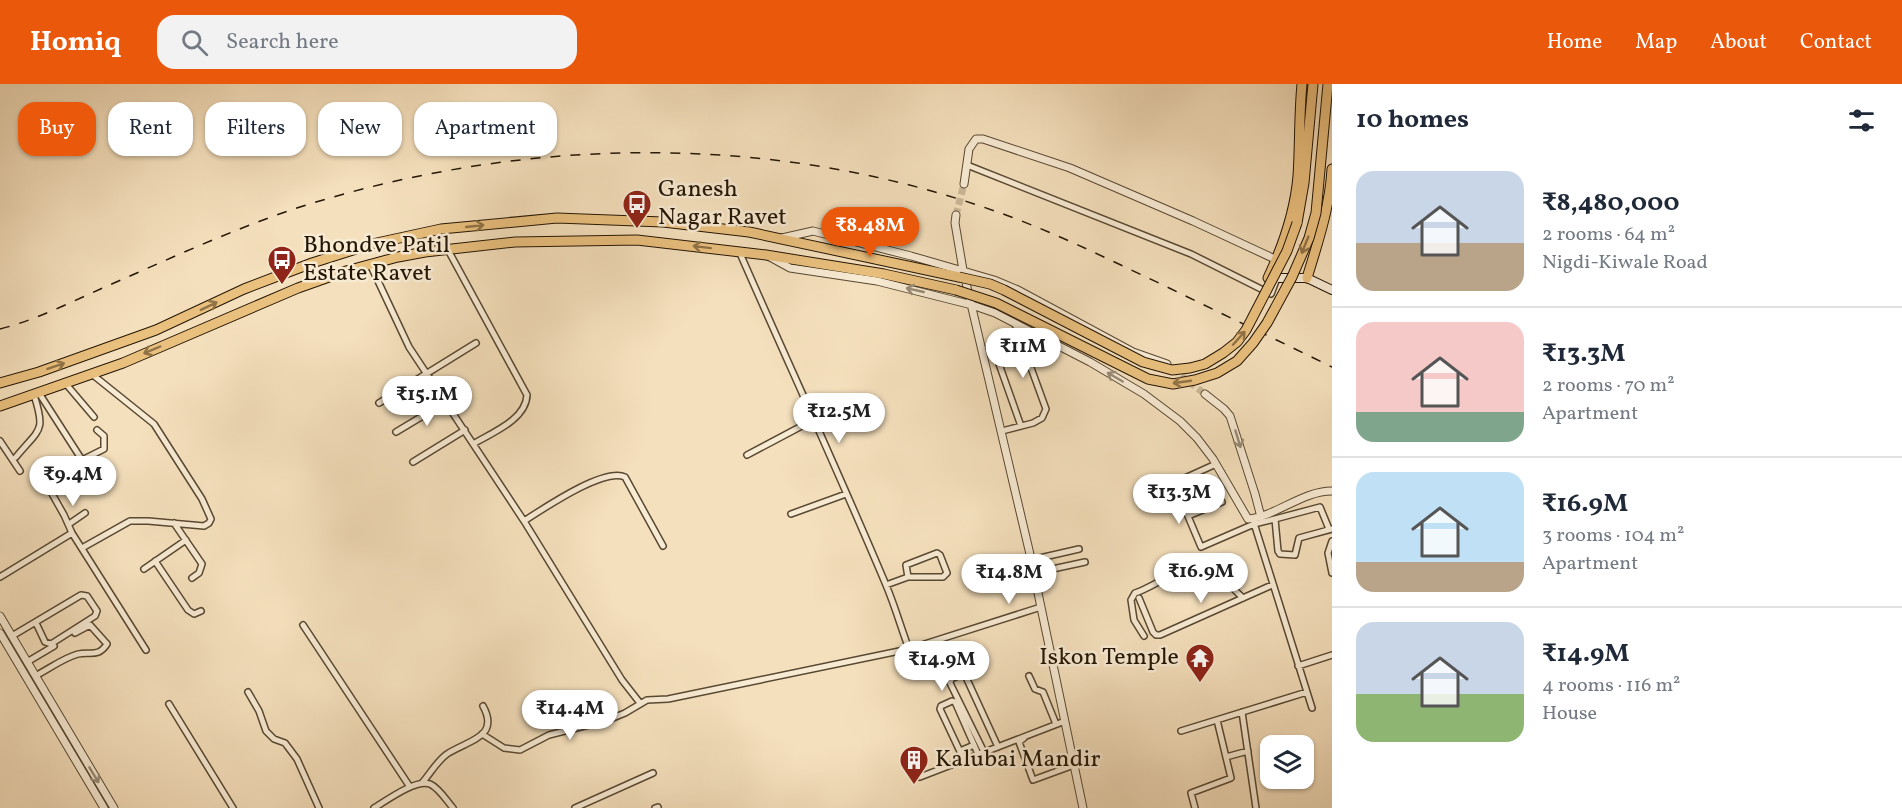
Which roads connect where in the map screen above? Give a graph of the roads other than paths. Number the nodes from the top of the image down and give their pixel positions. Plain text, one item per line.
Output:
1 (1302, 84) edge
2 (1313, 84) edge
3 (1328, 84) edge
4 (967, 165) junction
5 (1332, 168) edge
6 (964, 184) tunnel mouth
7 (956, 215) tunnel mouth
8 (776, 239) junction
9 (448, 250) junction
10 (739, 251) junction
11 (766, 255) junction
12 (1276, 260) junction
13 (370, 264) junction
14 (963, 270) junction
15 (1273, 278) junction
16 (1307, 278) junction
17 (1332, 290) edge
18 (972, 305) junction
19 (1015, 324) junction
20 (476, 343) dead end
21 (993, 347) dead end
22 (1167, 364) tunnel mouth
23 (427, 373) junction
24 (93, 375) junction
25 (0, 383) edge
26 (66, 384) junction
27 (37, 394) junction
28 (1204, 394) tunnel mouth
29 (446, 402) junction
30 (380, 403) dead end
31 (0, 406) edge
32 (94, 417) dead end
33 (815, 419) junction
34 (1021, 426) junction
35 (97, 430) dead end
36 (465, 430) junction
37 (396, 432) dead end
38 (1002, 432) junction
39 (0, 441) edge
40 (473, 444) junction
41 (747, 455) dead end
42 (16, 457) dead end
43 (413, 462) dead end
44 (1216, 464) junction
45 (20, 471) dead end
46 (1332, 491) edge
47 (51, 492) dead end
48 (846, 494) junction
49 (1222, 502) dead end
50 (85, 513) dead end
51 (791, 514) dead end
52 (1188, 516) junction
53 (1275, 519) junction
54 (1256, 520) junction
55 (524, 521) junction
56 (174, 523) junction
57 (69, 524) junction
58 (1330, 529) edge
59 (72, 533) junction
60 (186, 540) junction
61 (1332, 542) edge
62 (663, 546) dead end
63 (82, 548) junction
64 (1079, 549) dead end
65 (1040, 557) junction
66 (1031, 560) junction
67 (155, 561) junction
68 (1085, 562) dead end
69 (144, 569) dead end
70 (1044, 571) junction
71 (1034, 573) junction
72 (1332, 573) edge
73 (0, 577) edge
74 (908, 577) junction
75 (192, 578) dead end
76 (886, 585) junction
77 (1272, 585) junction
78 (1139, 598) dead end
79 (1243, 598) junction
80 (1041, 607) junction
81 (201, 611) dead end
82 (0, 616) edge
83 (36, 623) junction
84 (303, 625) dead end
85 (0, 633) edge
86 (12, 636) junction
87 (1144, 636) dead end
88 (909, 649) junction
89 (146, 650) dead end
90 (1332, 655) edge
91 (27, 662) junction
92 (1298, 666) junction
93 (35, 676) junction
94 (1029, 676) dead end
95 (248, 692) dead end
96 (1307, 692) junction
97 (169, 704) dead end
98 (640, 704) junction
99 (483, 706) dead end
100 (1311, 708) dead end
101 (1242, 712) junction
102 (1217, 720) junction
103 (1065, 722) junction
104 (1056, 724) junction
105 (1181, 731) dead end
106 (482, 734) junction
107 (993, 737) junction
108 (977, 744) junction
109 (998, 747) junction
110 (960, 751) junction
111 (1248, 751) junction
112 (981, 753) junction
113 (1226, 757) junction
114 (964, 760) junction
115 (1074, 765) junction
116 (653, 773) dead end
117 (920, 777) dead end
118 (422, 783) junction
119 (410, 787) junction
120 (104, 808) edge
121 (114, 808) edge
122 (233, 808) edge
123 (319, 808) edge
124 (374, 808) edge
125 (453, 808) edge
126 (575, 808) edge
127 (1083, 808) edge
128 (1195, 808) edge
129 (1256, 808) edge

1 - 12 main road
8 -> 2 main road, bridge
3 -> 11 main road, bridge
4 - 6 street
4 - 12 street
4 - 15 street
5 - 16 main road
7 - 14 street
8 - 14 street
25 -> 8 main road
10 -> 9 main road
9 - 13 main road
9 - 40 street
10 - 11 main road
10 - 33 street
18 -> 11 street
12 - 15 main road
13 - 23 street
13 -> 24 main road
14 - 18 street
14 - 22 street
15 - 16 main road
16 - 17 main road
18 - 19 street
18 - 38 street
19 - 34 street
44 -> 19 street
20 - 23 street
21 - 34 street
23 - 29 street
23 - 30 street
24 - 26 main road
24 - 56 street
26 - 27 main road
26 - 32 street
27 - 31 main road
27 - 35 street
27 - 42 street
28 -> 54 street
29 - 36 street
29 - 37 street
33 - 41 street
33 - 48 street
34 - 38 street
36 - 40 street
36 - 43 street
38 - 66 street
39 - 45 street
40 - 55 street
44 - 52 street
44 - 54 street
46 - 54 street
47 - 57 street
48 - 51 street
48 - 76 street
49 - 52 street
50 - 57 street
52 - 54 street
53 - 54 street
53 - 58 street
53 - 58 street
54 - 77 street
55 - 62 street
55 - 98 street
56 - 60 street
56 - 63 street
57 - 59 street
59 - 63 street
59 - 73 street
60 - 67 street
60 - 75 street
61 - 72 street
63 - 89 street
64 - 65 street
65 - 66 street
65 - 70 street
66 - 71 street
67 - 69 street
67 - 81 street
68 - 70 street
70 - 71 street
71 - 80 street
74 - 74 street
74 - 76 street
76 - 88 street
77 - 79 street
77 - 92 street
78 - 79 street
79 - 87 street
80 - 88 street
80 - 103 street
82 - 86 street
83 - 83 street
83 - 86 street
84 - 119 street
85 - 120 street
86 - 91 street
88 - 98 street
90 - 92 street
91 - 93 street
91 - 93 street
92 - 96 street
93 -> 121 street
94 - 104 street
95 - 123 street
96 - 100 street
96 - 101 street
97 - 122 street
98 - 106 street
99 - 106 street
101 - 102 street
101 - 111 street
102 - 105 street
102 - 113 street
103 - 104 street
103 - 115 street
103 - 115 street
104 - 109 street
106 - 118 street
107 - 108 street
107 - 108 street
107 - 109 street
108 - 110 street
108 - 110 street
108 - 112 street
109 - 112 street
110 - 114 street
111 - 113 street
111 - 129 street
112 - 114 street
113 - 128 street
114 - 117 street
115 - 127 street
116 - 126 street
118 - 119 street
118 - 125 street
119 - 124 street

